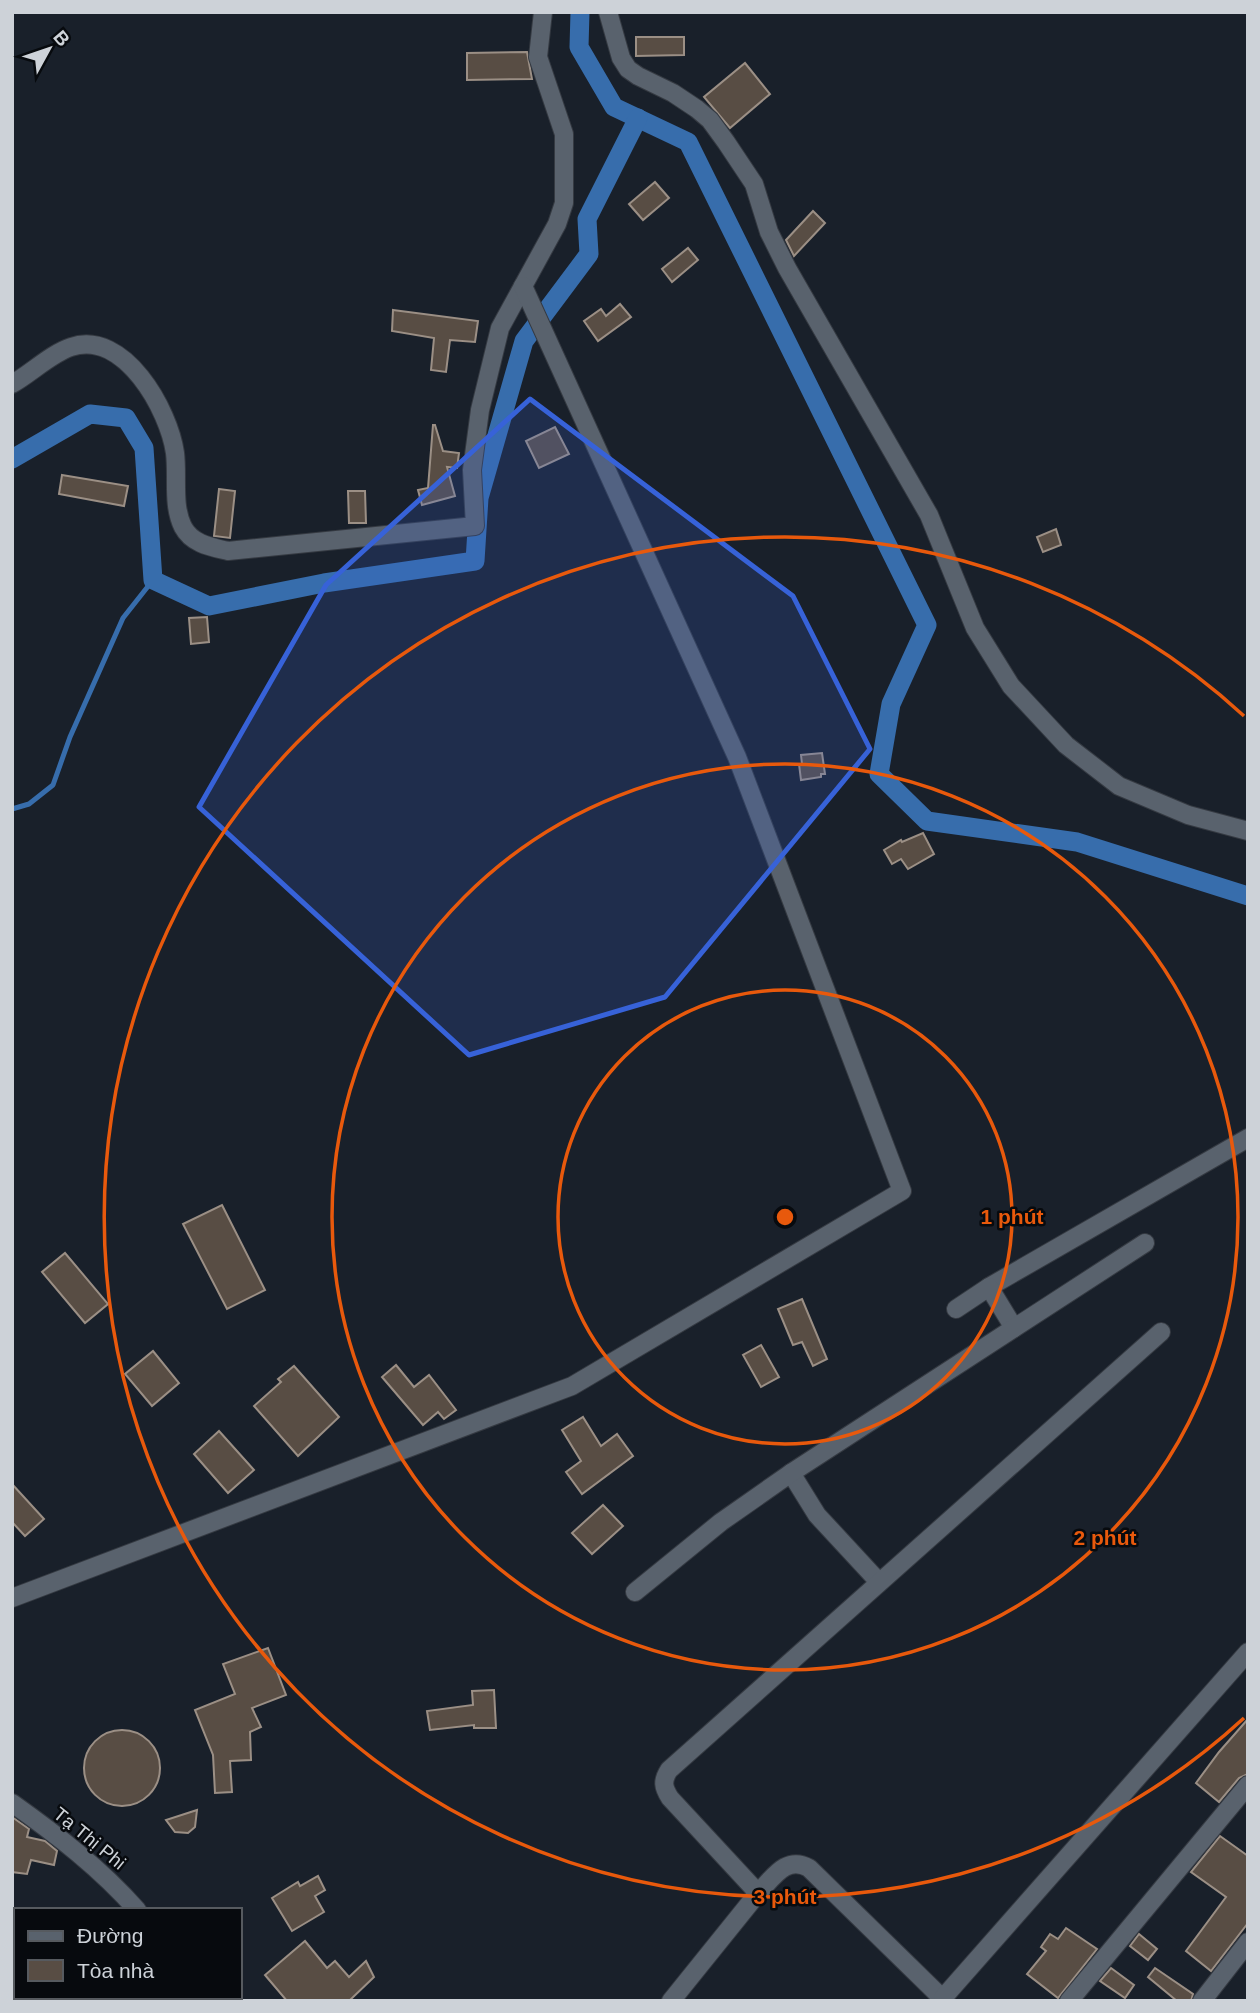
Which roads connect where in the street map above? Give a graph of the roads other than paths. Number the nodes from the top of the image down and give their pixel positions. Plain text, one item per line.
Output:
1 (543, 12) edge
2 (608, 12) edge
3 (523, 286) junction
4 (12, 384) edge
5 (1248, 831) edge
6 (1248, 1138) edge
7 (1145, 1243) dead end
8 (989, 1287) junction
9 (956, 1309) dead end
10 (1014, 1328) junction
11 (1161, 1332) dead end
12 (791, 1473) junction
13 (879, 1582) junction
14 (635, 1592) dead end
15 (12, 1598) edge
16 (1248, 1651) edge
17 (1248, 1786) edge
18 (12, 1803) edge
19 (758, 1893) junction
20 (135, 1908) edge
21 (1248, 1942) edge
22 (944, 1999) edge
23 (671, 2001) edge
24 (1069, 2001) edge
25 (1202, 2001) edge

1 - 3 street
2 - 5 street
3 - 4 street
3 - 15 street
6 - 8 street
7 - 10 street
8 - 9 street
8 - 10 street
10 - 12 street
11 - 13 street
12 - 13 street
12 - 14 street
13 - 19 street
16 - 22 street
17 - 24 street
18 - 20 street, Tạ Thị Phi
19 - 22 street
19 - 23 street
21 - 25 street

